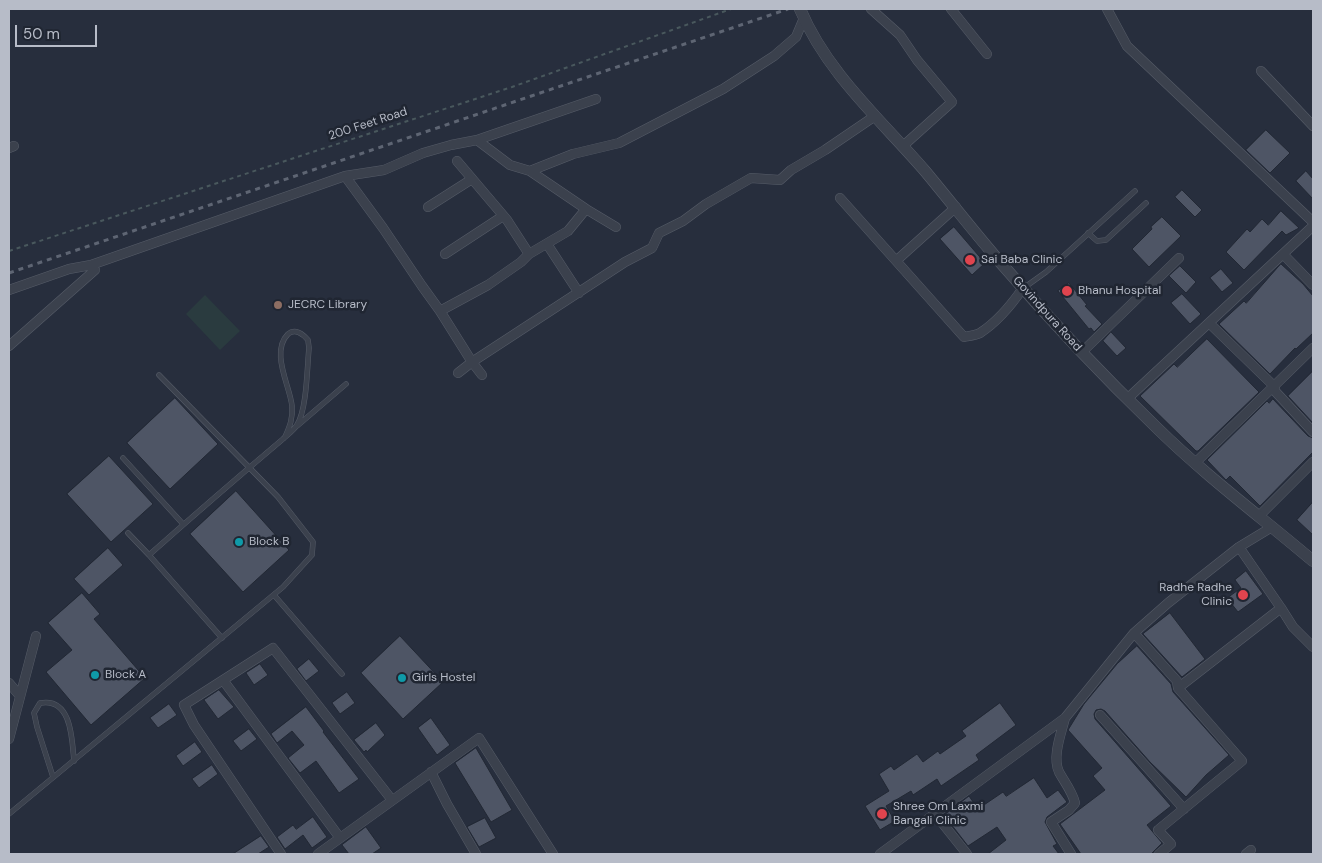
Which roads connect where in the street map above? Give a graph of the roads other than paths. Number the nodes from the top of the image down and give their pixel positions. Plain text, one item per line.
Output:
1 (871, 9) edge
2 (951, 9) edge
3 (1107, 9) edge
4 (802, 14) edge
5 (987, 54) dead end
6 (1261, 71) dead end
7 (596, 99) dead end
8 (875, 116) junction
9 (1313, 126) edge
10 (477, 140) junction
11 (903, 146) junction
12 (457, 161) dead end
13 (530, 171) junction
14 (345, 176) junction
15 (472, 179) junction
16 (1135, 191) dead end
17 (840, 198) dead end
18 (1146, 203) dead end
19 (428, 207) dead end
20 (956, 207) junction
21 (586, 209) junction
22 (503, 216) junction
23 (1313, 222) edge
24 (1313, 226) edge
25 (616, 227) dead end
26 (1088, 233) junction
27 (547, 244) junction
28 (445, 254) dead end
29 (529, 254) junction
30 (1283, 254) junction
31 (1179, 258) dead end
32 (896, 260) junction
33 (90, 265) junction
34 (1313, 285) edge
35 (1023, 288) junction
36 (9, 290) edge
37 (579, 293) junction
38 (440, 311) junction
39 (1209, 323) junction
40 (9, 346) edge
41 (1313, 348) edge
42 (1082, 352) junction
43 (472, 362) junction
44 (458, 373) dead end
45 (482, 374) dead end
46 (159, 375) dead end
47 (346, 384) dead end
48 (1274, 388) junction
49 (1127, 399) junction
50 (296, 426) junction
51 (1313, 432) edge
52 (285, 436) junction
53 (123, 458) dead end
54 (1313, 462) edge
55 (1195, 463) junction
56 (249, 468) junction
57 (1258, 516) junction
58 (183, 524) junction
59 (1272, 527) junction
60 (128, 533) dead end
61 (1239, 547) junction
62 (148, 555) junction
63 (1313, 562) edge
64 (274, 595) junction
65 (1281, 608) junction
66 (1134, 633) junction
67 (36, 636) dead end
68 (222, 638) junction
69 (1313, 647) edge
70 (342, 674) dead end
71 (222, 680) junction
72 (9, 683) edge
73 (1178, 688) junction
74 (20, 696) junction
75 (1100, 716) dead end
76 (1065, 718) junction
77 (9, 739) edge
78 (74, 760) junction
79 (432, 772) junction
80 (53, 777) junction
81 (392, 800) junction
82 (1184, 809) junction
83 (9, 814) edge
84 (935, 814) junction
85 (340, 838) junction
86 (281, 854) edge
87 (318, 854) edge
88 (476, 854) edge
89 (553, 854) edge
90 (880, 854) edge
91 (967, 854) edge
92 (1071, 854) edge
93 (1159, 854) edge

1 - 11 street
2 - 5 street
3 - 23 street
4 - 8 street, Govindpura Road
4 - 13 street
6 - 9 street
7 - 10 street
8 - 11 street, Govindpura Road
8 - 37 street
10 - 13 street
10 - 14 street
11 - 20 street, Govindpura Road
12 - 15 street
13 - 21 street
14 - 33 street
14 - 38 street
15 - 19 street
15 - 22 street
16 - 26 lane
17 - 32 street
18 - 26 lane
20 - 32 street
20 - 35 street, Govindpura Road
21 - 25 street
21 - 27 street
22 - 28 street
22 - 29 street
24 - 30 street
26 - 35 lane
27 - 29 street
27 - 37 street
29 - 38 street
30 - 34 street
30 - 39 street
31 - 42 street
32 - 35 street
33 - 36 street
33 - 40 street
35 - 42 street, Govindpura Road
37 - 43 street
38 - 43 street
39 - 48 street
39 - 49 street
41 - 48 street
42 - 49 street, Govindpura Road
43 - 44 street
43 - 45 street
46 - 56 lane
47 - 50 lane
48 - 51 street
48 - 55 street
49 - 55 street, Govindpura Road
50 - 52 lane
50 - 52 lane
52 - 56 lane
53 - 58 lane
54 - 57 street
55 - 57 street, Govindpura Road
56 - 58 lane
56 - 64 lane
57 - 59 street, Govindpura Road
58 - 62 lane
59 - 61 street
59 - 63 street, Govindpura Road
60 - 62 lane
61 - 65 street
61 - 66 street
62 - 68 lane
64 - 68 lane
64 - 70 lane
65 - 69 street
65 - 73 street
66 - 73 street
66 - 76 street
67 - 74 street
68 - 78 lane
71 - 81 street
71 - 85 street
71 - 86 street
72 - 74 street
73 - 82 street
74 - 77 street
75 - 82 street
76 - 84 street
76 - 92 street
78 - 80 lane
78 - 80 lane
79 - 81 street
79 - 88 street
79 - 89 street
80 - 83 lane
81 - 85 street
82 - 93 street
84 - 90 street
84 - 91 street
85 - 87 street

